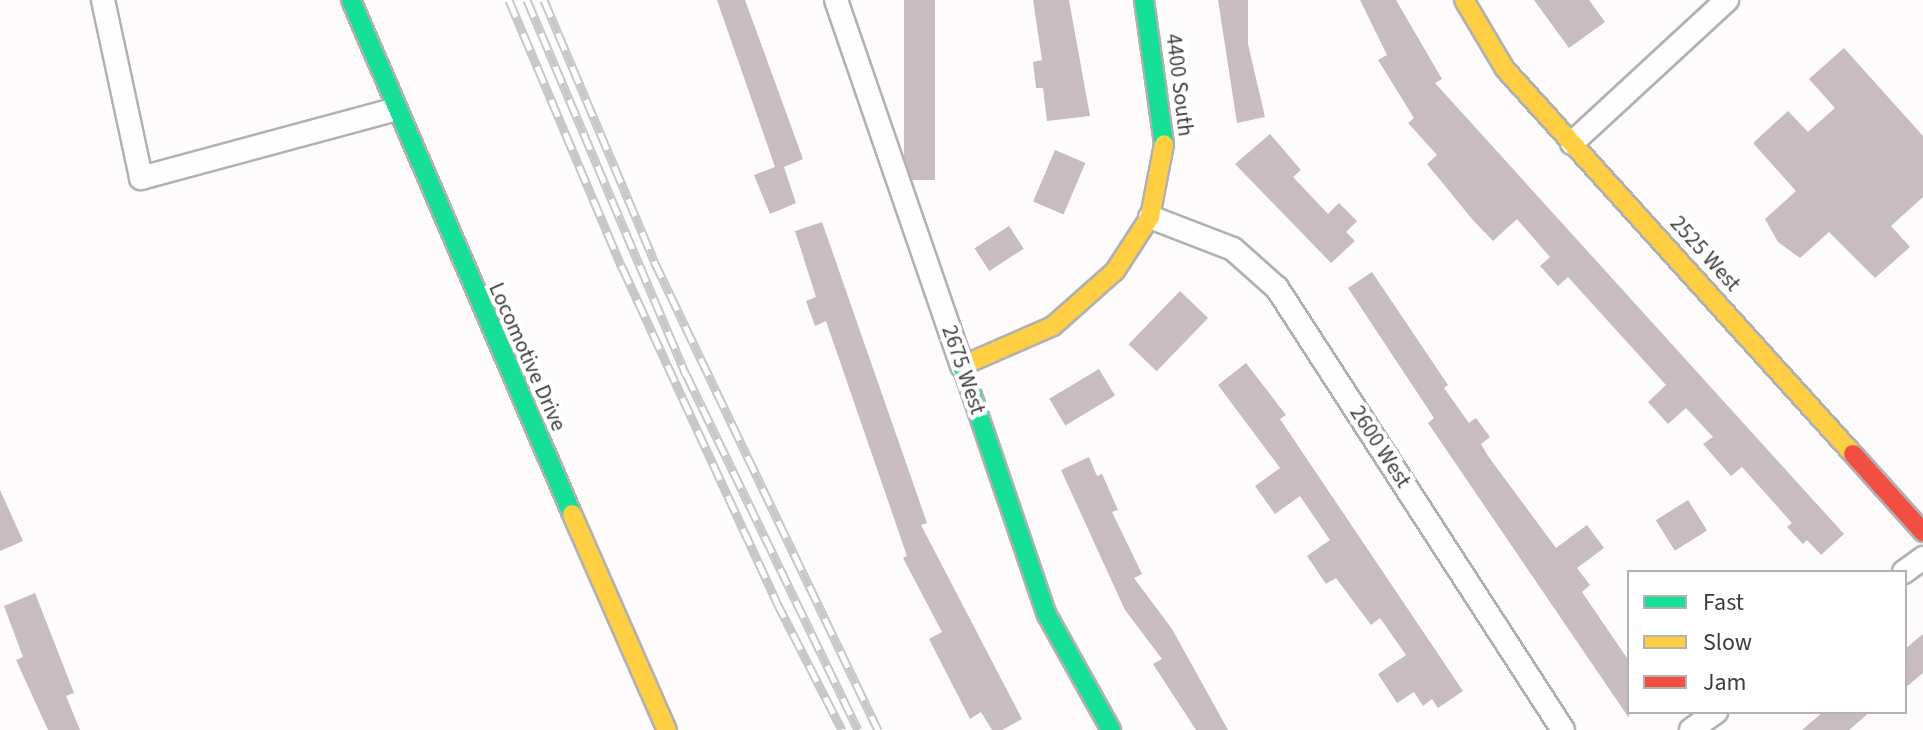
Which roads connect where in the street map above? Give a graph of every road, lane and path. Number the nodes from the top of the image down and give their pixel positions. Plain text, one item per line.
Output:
1 (103, 0) edge
2 (351, 0) edge
3 (836, 0) edge
4 (1144, 0) edge
5 (1464, 0) edge
6 (1727, 0) edge
7 (393, 110) junction
8 (1572, 143) junction
9 (1150, 217) junction
10 (962, 366) junction
11 (1923, 532) edge
12 (1923, 558) edge
13 (1907, 570) edge
14 (1713, 714) edge
15 (667, 730) edge
16 (1111, 730) edge
17 (1563, 730) edge
18 (1691, 730) edge

1 - 7 street
2 - 7 street, Locomotive Drive
3 - 10 street, 2675 West
4 - 9 street, 4400 South
5 - 8 street, 2525 West
6 - 8 street
7 - 15 street, Locomotive Drive
8 - 11 street, 2525 West
9 - 10 street, 4400 South
9 - 17 street, 2600 West
10 - 16 street, 2675 West
12 - 13 street
14 - 18 street

